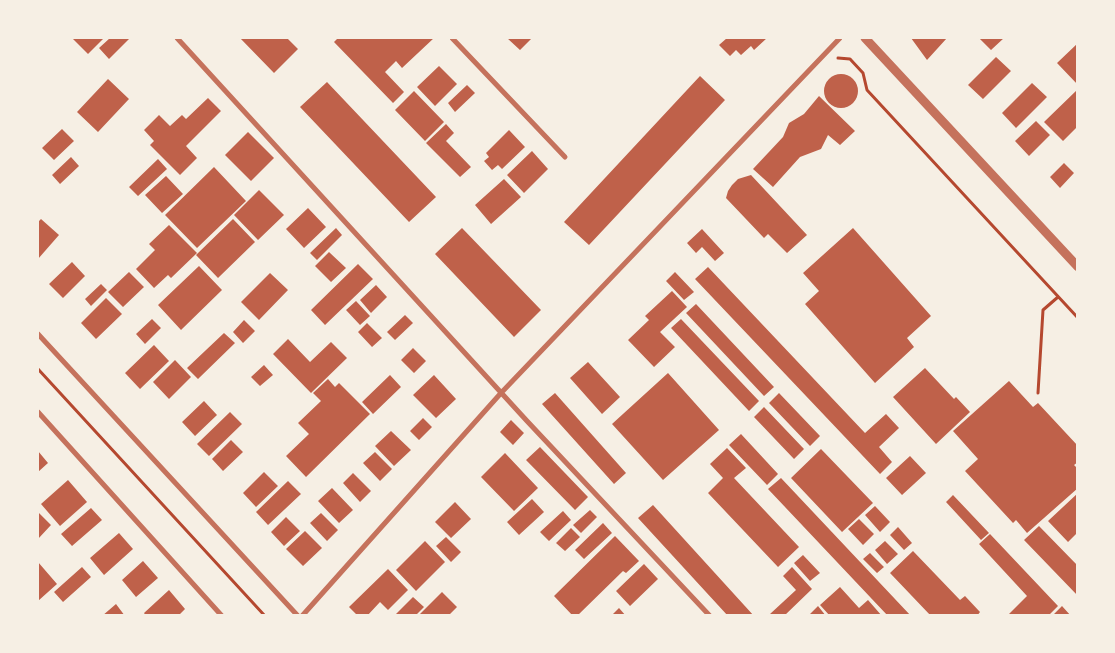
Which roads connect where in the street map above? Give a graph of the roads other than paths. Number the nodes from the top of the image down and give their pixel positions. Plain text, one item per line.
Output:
1 (177, 38) edge
2 (452, 38) edge
3 (840, 38) edge
4 (865, 38) edge
5 (564, 157) dead end
6 (1078, 267) edge
7 (38, 334) edge
8 (501, 393) junction
9 (38, 412) edge
10 (222, 616) edge
11 (300, 616) edge
12 (710, 616) edge

1 - 8 street
2 - 5 street
3 - 8 street
4 - 6 street
7 - 11 street
8 - 11 street
8 - 12 street
9 - 10 street

